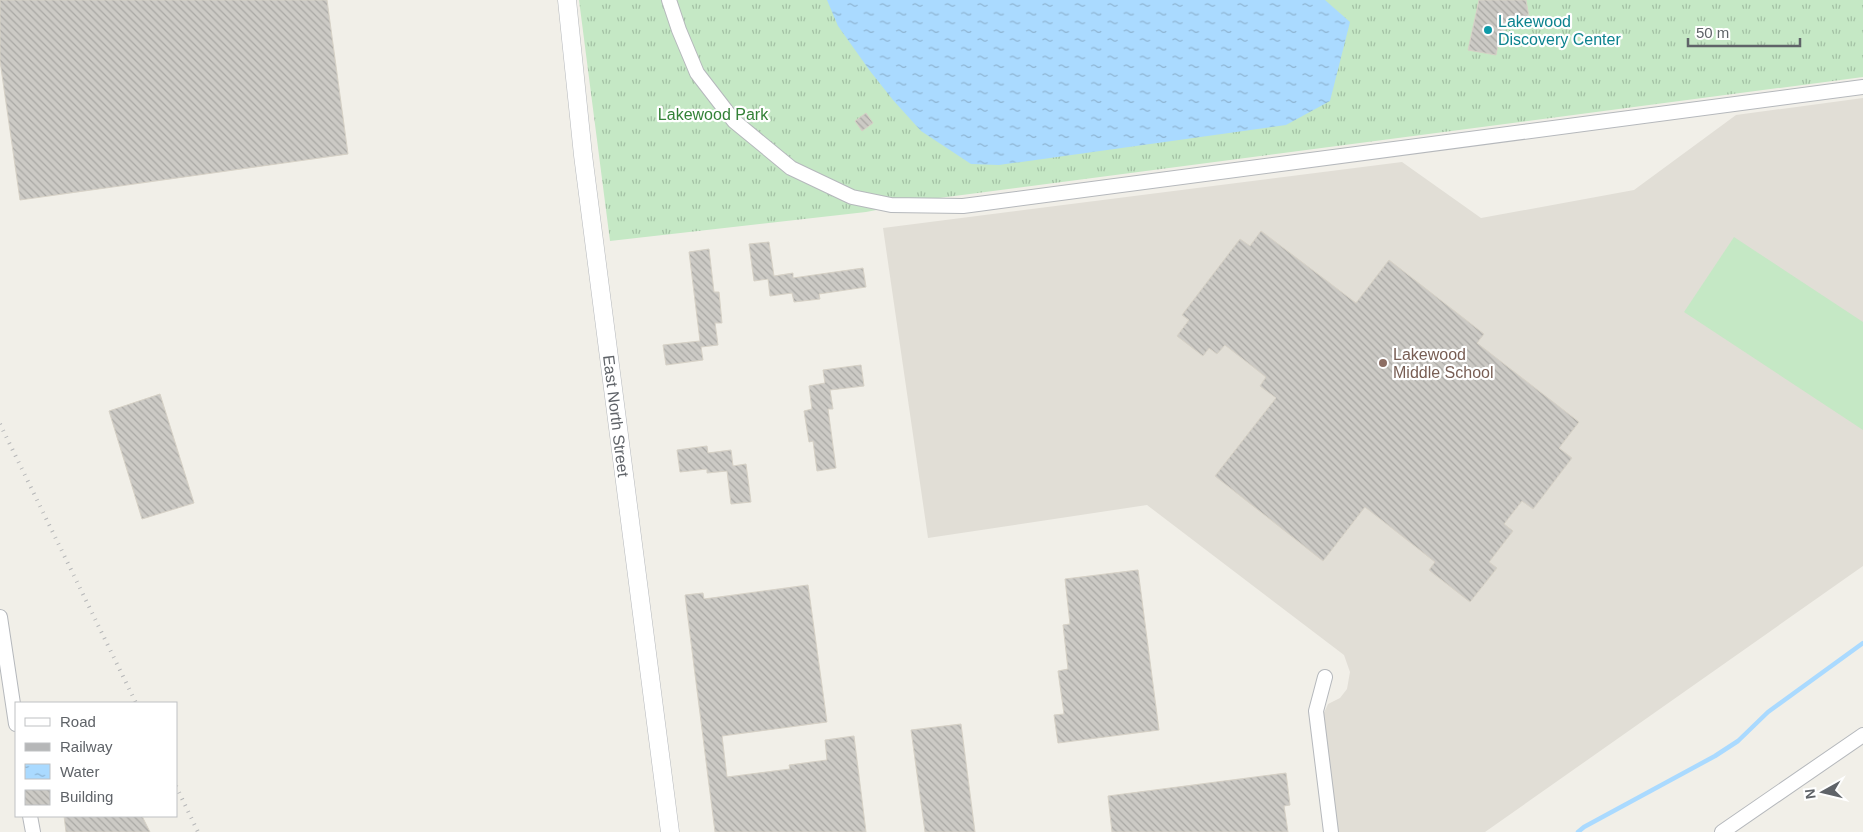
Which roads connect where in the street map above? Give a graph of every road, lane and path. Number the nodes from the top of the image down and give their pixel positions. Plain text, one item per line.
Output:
1 (567, 0) edge
2 (670, 0) edge
3 (1863, 86) edge
4 (0, 617) edge
5 (1325, 677) dead end
6 (15, 717) edge
7 (1863, 735) edge
8 (30, 817) edge
9 (33, 832) edge
10 (670, 832) edge
11 (1331, 832) edge
12 (1722, 832) edge

1 - 10 street, East North Street
2 - 3 street
4 - 6 street
5 - 11 street
7 - 12 street
8 - 9 street

